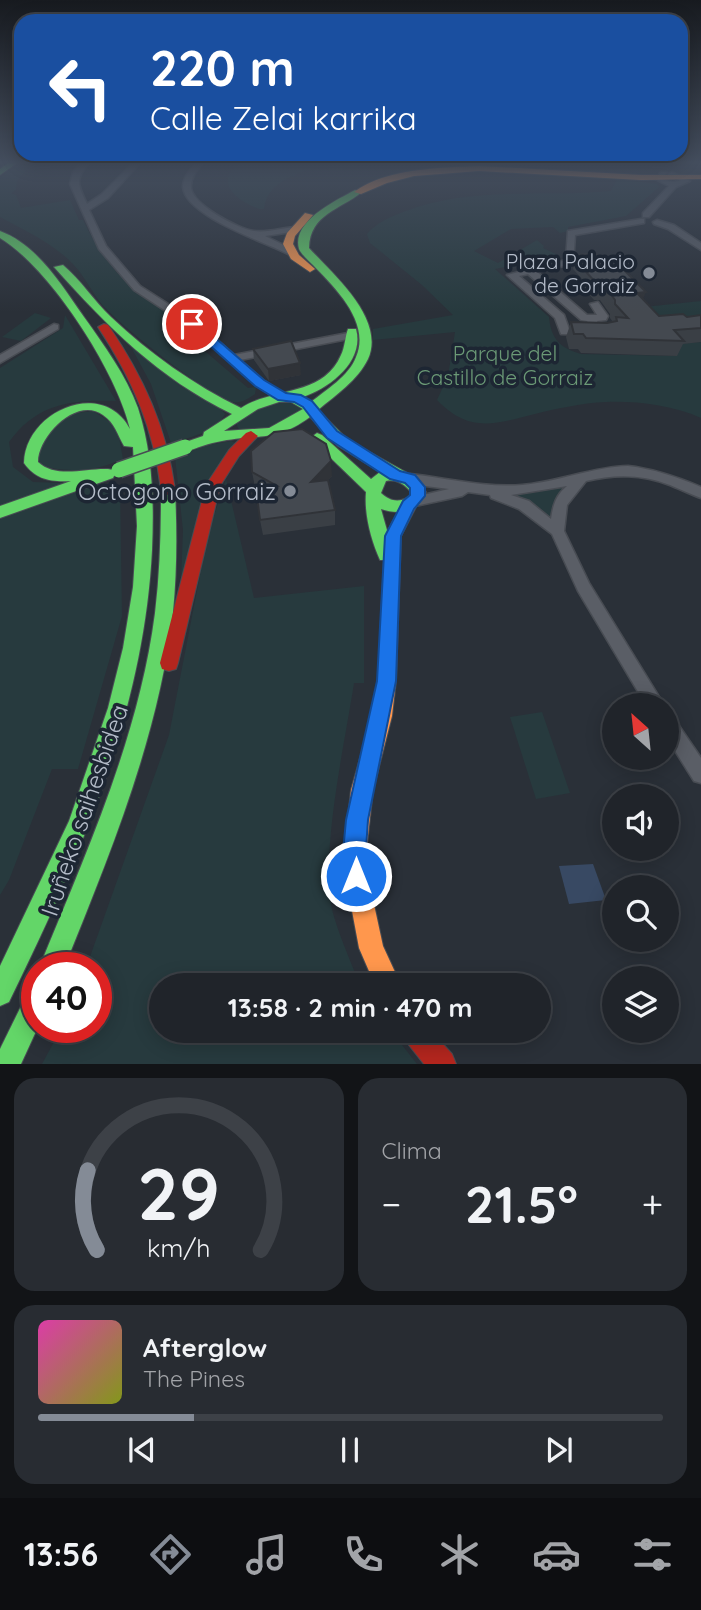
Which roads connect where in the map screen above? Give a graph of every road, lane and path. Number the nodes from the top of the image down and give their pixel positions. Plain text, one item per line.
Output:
1 (86, 213) edge
2 (95, 213) edge
3 (207, 213) edge
4 (322, 213) edge
5 (648, 213) edge
6 (643, 218) junction
7 (90, 223) junction
8 (0, 224) edge
9 (0, 233) edge
10 (270, 238) junction
11 (295, 240) junction
12 (701, 247) edge
13 (59, 267) junction
14 (530, 271) junction
15 (595, 304) dead end
16 (591, 319) junction
17 (54, 327) dead end
18 (353, 335) junction
19 (233, 358) junction
20 (0, 360) edge
21 (260, 383) junction
22 (334, 391) junction
23 (287, 397) junction
24 (260, 403) junction
25 (310, 410) junction
26 (239, 426) junction
27 (283, 429) junction
28 (332, 434) junction
29 (119, 469) junction
30 (100, 473) junction
31 (403, 477) junction
32 (587, 477) junction
33 (374, 493) junction
34 (701, 493) edge
35 (412, 503) junction
36 (0, 510) edge
37 (557, 531) junction
38 (391, 573) junction
39 (138, 617) junction
40 (648, 693) edge
41 (679, 741) edge
42 (701, 774) edge
43 (58, 952) edge
44 (65, 952) edge
45 (382, 973) edge
46 (0, 993) edge
47 (21, 1037) edge
48 (424, 1043) edge
49 (7, 1064) edge
50 (442, 1064) edge

1 - 7 street
2 - 7 street
3 - 10 street
4 - 11 main road
5 - 6 street
6 - 12 street
6 - 14 street
7 - 19 street
8 - 13 main road, Iruñeko saihesbidea
9 - 39 main road, Iruñeko saihesbidea
10 - 11 street
10 - 11 street
11 - 18 main road
11 - 22 main road
13 - 26 main road
13 - 43 main road, Iruñeko saihesbidea
14 - 16 street
14 - 16 street
15 - 16 street
17 - 20 street
18 - 19 street
18 - 23 main road
19 - 21 street
21 - 23 street
21 - 24 street
22 - 25 main road
22 - 28 main road
23 - 24 main road
23 - 25 main road
24 - 26 main road
25 - 27 main road
25 - 28 main road
26 - 27 main road
26 - 29 main road, bridge
26 - 44 main road
27 - 33 main road
28 - 31 main road
29 - 30 main road
29 - 36 main road
30 - 36 main road
30 - 39 main road
31 - 32 street
31 - 33 main road
31 - 35 main road
32 - 34 street
32 - 37 street
33 - 35 main road
33 - 38 main road
35 - 37 street
35 - 38 main road
37 - 40 street
38 - 45 main road
39 - 46 main road, Iruñeko saihesbidea
41 - 42 street
47 - 49 main road
48 - 50 main road

